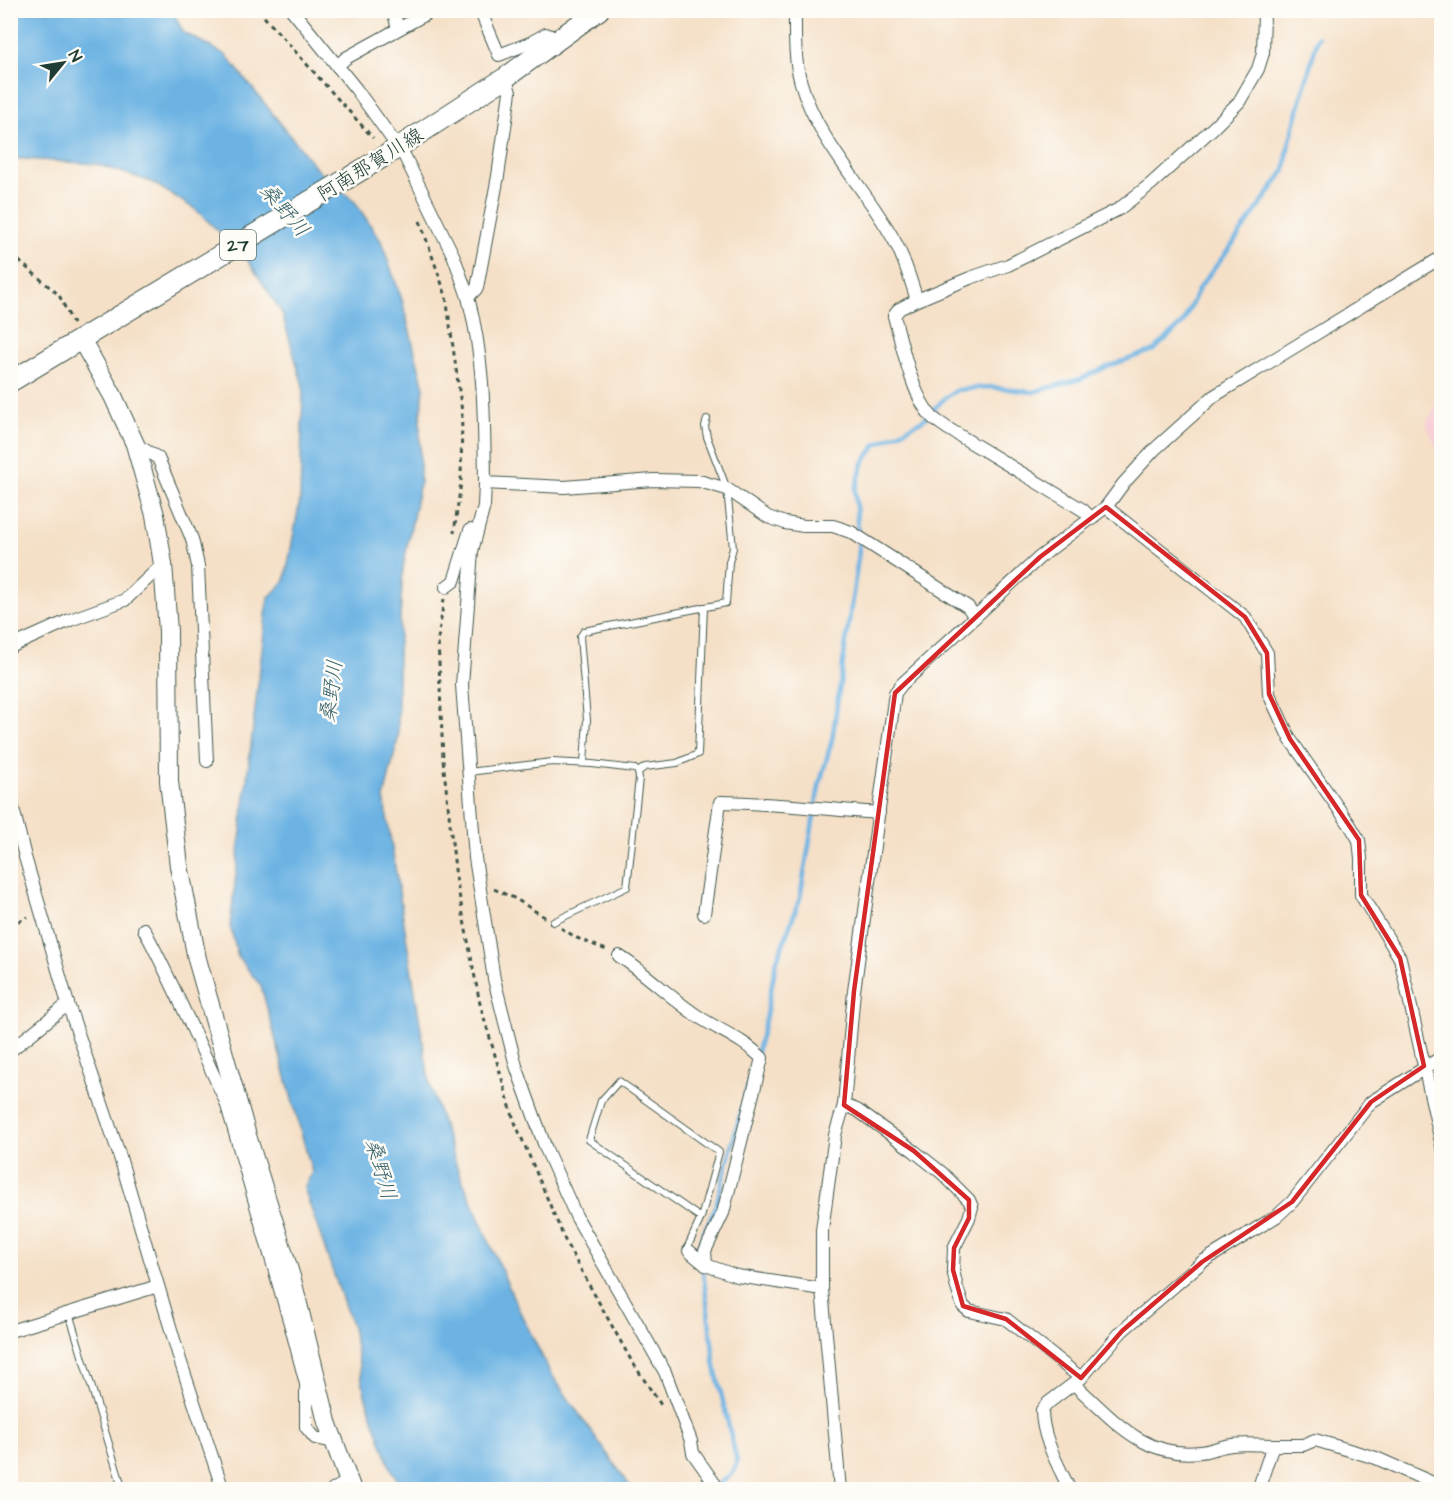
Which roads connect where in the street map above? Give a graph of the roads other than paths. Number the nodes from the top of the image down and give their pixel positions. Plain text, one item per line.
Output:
1 (292, 10) edge
2 (393, 10) edge
3 (433, 10) edge
4 (480, 10) edge
5 (599, 10) edge
6 (795, 10) edge
7 (1264, 10) edge
8 (398, 29) junction
9 (559, 39) junction
10 (337, 66) junction
11 (505, 78) junction
12 (388, 155) junction
13 (1442, 257) edge
14 (468, 297) junction
15 (917, 300) junction
16 (81, 339) junction
17 (10, 382) edge
18 (707, 419) dead end
19 (135, 444) junction
20 (485, 483) junction
21 (727, 489) junction
22 (1106, 507) junction
23 (1092, 519) junction
24 (163, 564) junction
25 (446, 587) road end
26 (704, 607) junction
27 (975, 617) junction
28 (10, 647) edge
29 (207, 761) dead end
30 (584, 763) junction
31 (467, 772) junction
32 (638, 772) junction
33 (10, 796) edge
34 (879, 813) junction
35 (704, 915) dead end
36 (553, 922) dead end
37 (144, 929) dead end
38 (619, 956) dead end
39 (68, 1004) junction
40 (10, 1051) edge
41 (1442, 1057) edge
42 (1424, 1066) junction
43 (232, 1103) junction
44 (844, 1105) junction
45 (1442, 1146) edge
46 (701, 1218) junction
47 (689, 1251) joint
48 (706, 1265) junction
49 (158, 1286) junction
50 (822, 1289) junction
51 (69, 1313) junction
52 (10, 1331) edge
53 (1078, 1381) junction
54 (1273, 1445) junction
55 (344, 1487) edge
56 (1442, 1487) edge
57 (123, 1490) edge
58 (223, 1490) edge
59 (719, 1490) edge
60 (840, 1490) edge
61 (1070, 1490) edge
62 (1258, 1490) edge

1 - 10 street
2 - 8 street
3 - 8 street
4 - 9 street
5 - 9 main road, 阿南那賀川線 / 27
6 - 15 street
7 - 15 street
8 - 10 street
9 - 11 main road, 阿南那賀川線 / 27
10 - 12 street
11 - 12 main road, 阿南那賀川線 / 27
11 - 14 street
12 - 14 street
12 - 16 main road, 阿南那賀川線 / 27
13 - 22 street
14 - 20 street
15 - 23 street
16 - 17 main road, 阿南那賀川線 / 27
16 - 19 street
18 - 21 lane
19 - 24 street
19 - 29 street
20 - 21 street
20 - 25 street
20 - 31 street
21 - 26 lane
21 - 27 street
22 - 23 street
22 - 42 street
23 - 27 street
24 - 28 street
24 - 43 street
26 - 30 lane
26 - 32 lane
27 - 34 street
30 - 31 lane
30 - 32 lane
31 - 59 street
32 - 36 lane
33 - 39 street
34 - 35 street
34 - 44 street
37 - 43 street
38 - 48 street
39 - 40 street
39 - 49 street
41 - 42 street
42 - 45 street
42 - 53 street
43 - 55 street
44 - 50 street
44 - 53 street
46 - 46 lane
46 - 47 lane
47 - 48 street
48 - 50 street
49 - 51 street
49 - 58 street
50 - 60 street
51 - 52 street
51 - 57 lane
53 - 54 street
53 - 61 street
54 - 56 street
54 - 62 street

